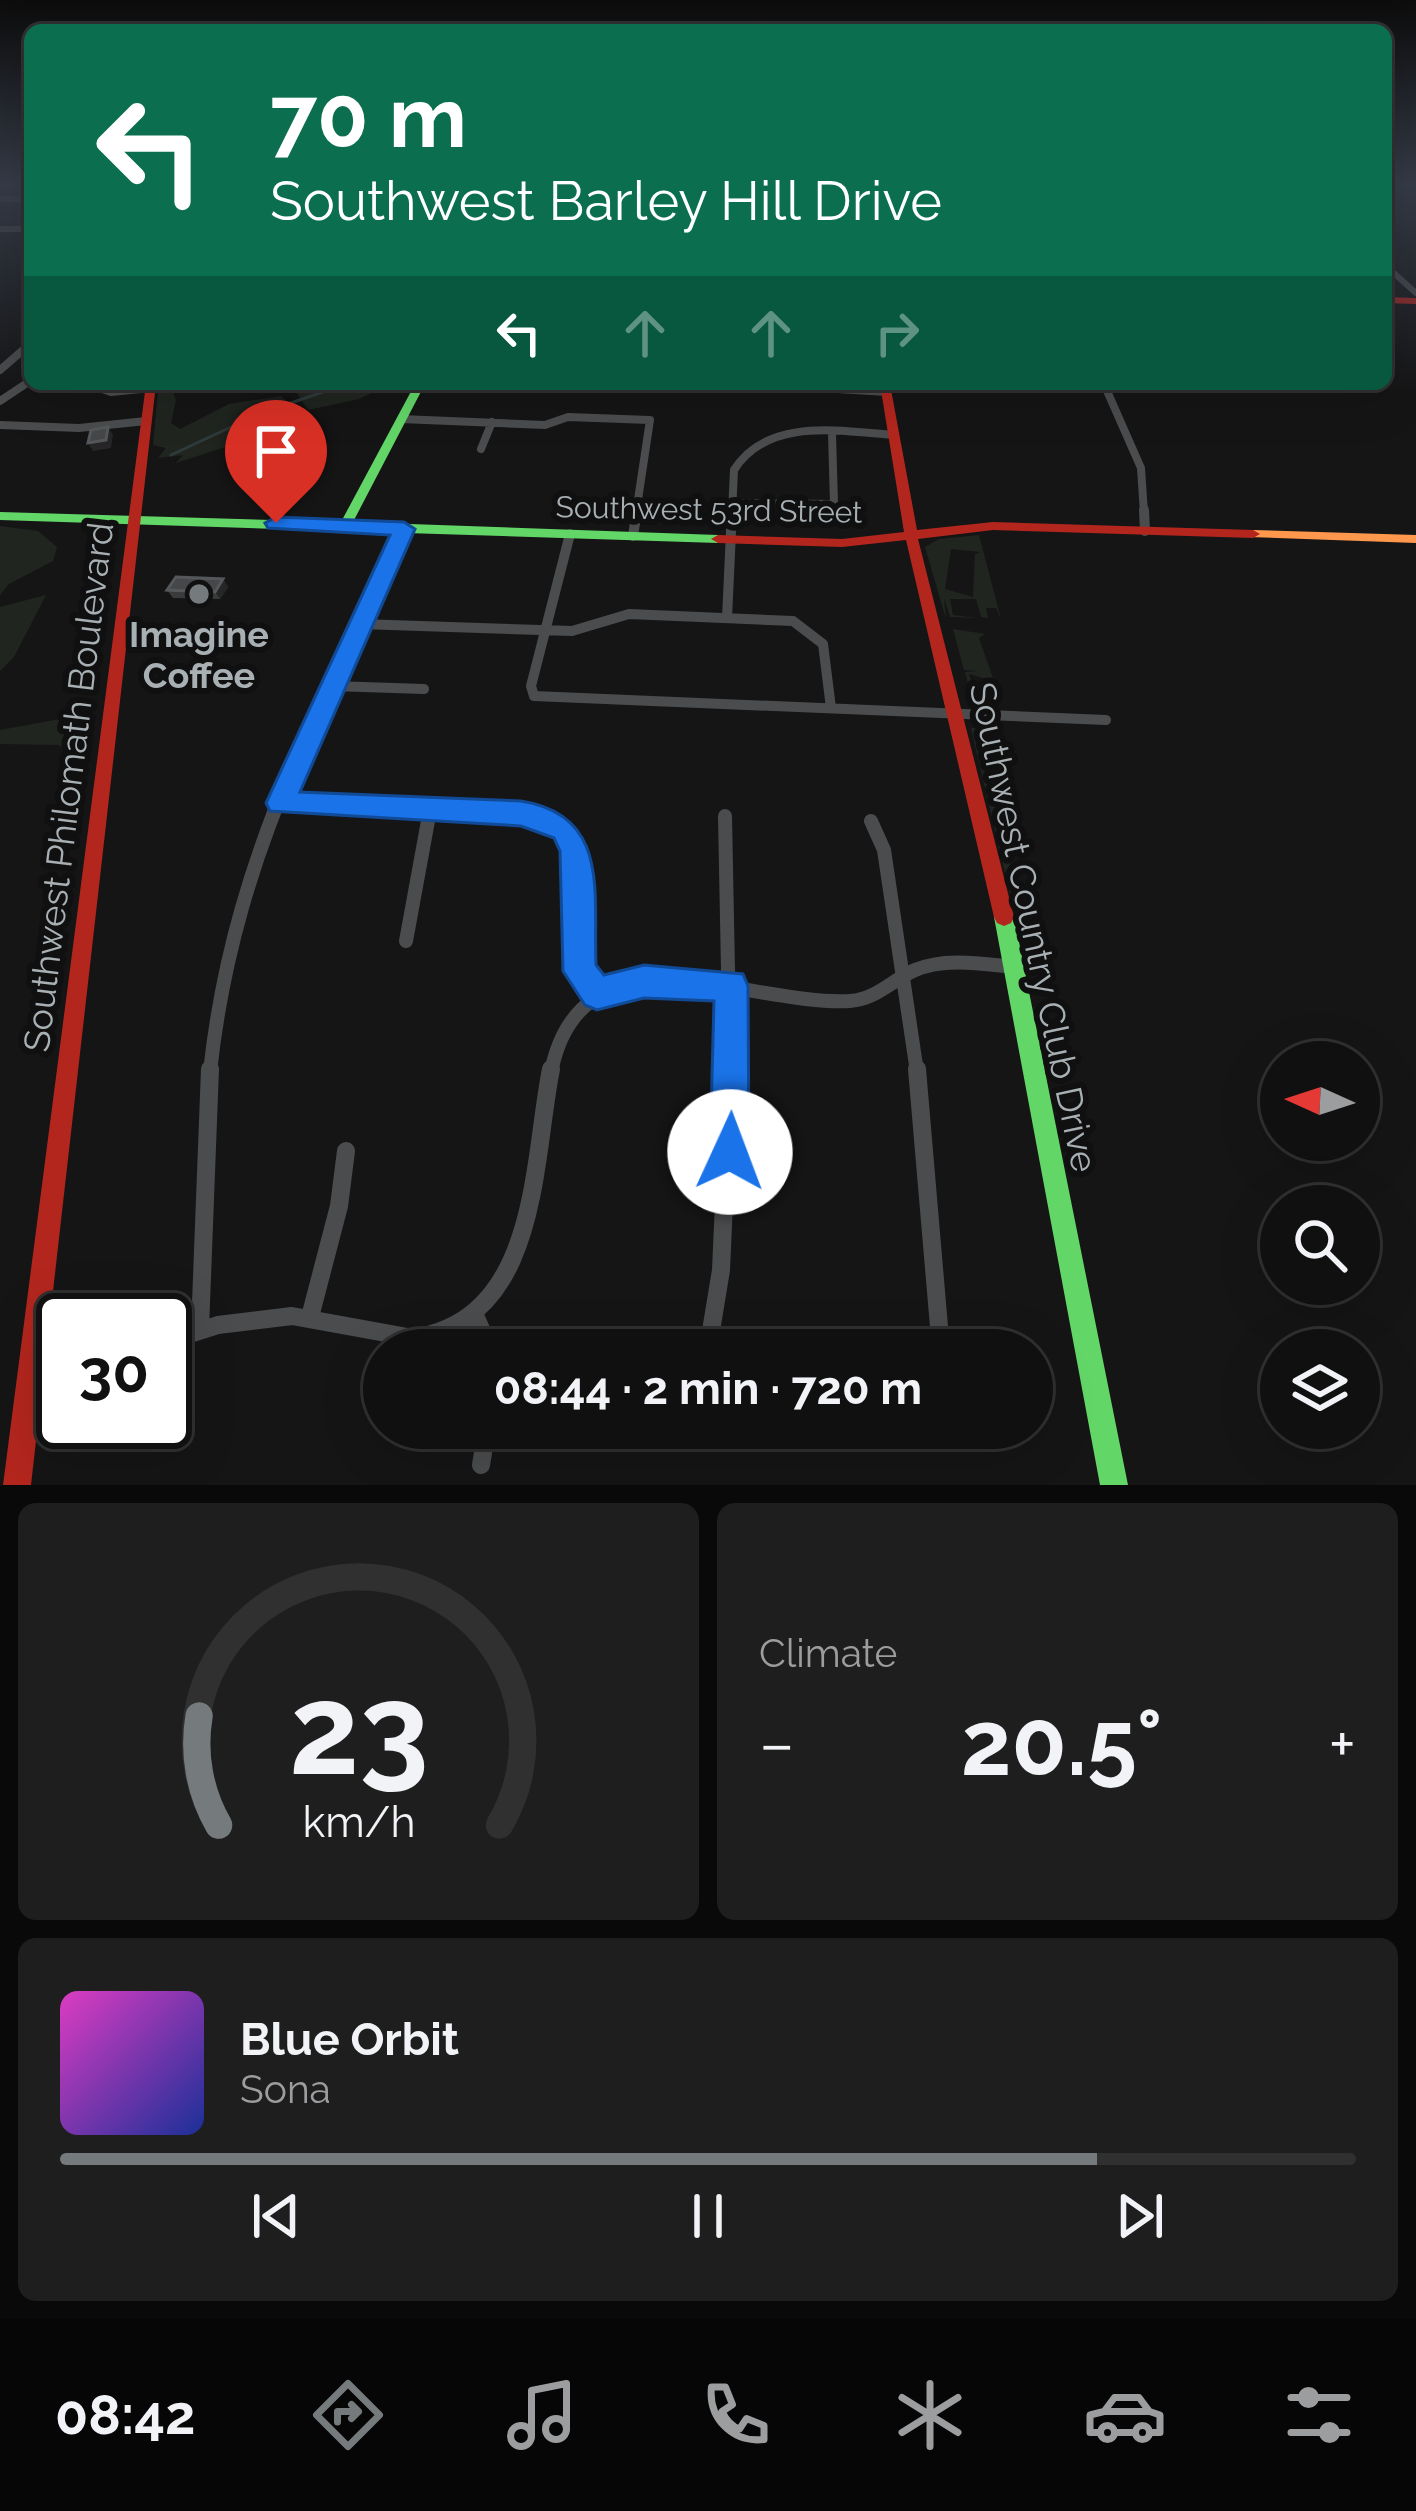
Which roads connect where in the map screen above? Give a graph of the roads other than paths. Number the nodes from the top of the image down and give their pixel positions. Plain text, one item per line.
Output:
1 (1392, 272) edge
2 (1416, 297) edge
3 (24, 349) edge
4 (0, 370) edge
5 (150, 390) edge
6 (417, 390) edge
7 (886, 390) edge
8 (1107, 390) edge
9 (401, 419) junction
10 (146, 421) junction
11 (492, 422) junction
12 (0, 424) edge
13 (832, 433) junction
14 (894, 435) junction
15 (481, 449) dead end
16 (733, 503) junction
17 (0, 516) edge
18 (134, 519) junction
19 (345, 526) junction
20 (404, 529) junction
21 (1145, 531) junction
22 (570, 534) junction
23 (911, 535) junction
24 (633, 536) junction
25 (730, 539) junction
26 (1416, 539) edge
27 (727, 618) junction
28 (360, 624) junction
29 (546, 630) junction
30 (332, 686) junction
31 (424, 689) dead end
32 (831, 708) junction
33 (956, 714) junction
34 (1106, 720) dead end
35 (280, 803) junction
36 (430, 810) junction
37 (725, 815) dead end
38 (871, 821) dead end
39 (406, 941) dead end
40 (1016, 968) junction
41 (901, 982) junction
42 (731, 986) junction
43 (597, 993) junction
44 (346, 1151) dead end
45 (474, 1313) junction
46 (310, 1317) junction
47 (200, 1329) junction
48 (481, 1329) edge
49 (711, 1329) edge
50 (939, 1329) edge
51 (192, 1332) edge
52 (484, 1449) edge
53 (481, 1465) dead end
54 (16, 1485) edge
55 (1114, 1485) edge

1 - 2 street
3 - 4 street
5 - 10 main road, Southwest Philomath Boulevard
6 - 9 main road
7 - 14 main road, Southwest Country Club Drive
8 - 21 street
9 - 11 street
9 - 19 main road
10 - 12 street
10 - 18 main road, Southwest Philomath Boulevard
11 - 15 street
11 - 24 street
13 - 14 street
13 - 16 street
13 - 16 street
14 - 23 main road, Southwest Country Club Drive
16 - 25 street
17 - 18 main road, Southwest 53rd Street
18 - 19 main road, Southwest 53rd Street
18 - 54 main road, Southwest Philomath Boulevard
19 - 20 main road, Southwest 53rd Street
20 - 22 main road, Southwest 53rd Street
20 - 28 street
21 - 23 main road, Southwest 53rd Street
21 - 26 main road, Southwest 53rd Street
22 - 24 main road, Southwest 53rd Street
22 - 29 street
23 - 25 main road, Southwest 53rd Street
23 - 33 main road, Southwest Country Club Drive
24 - 25 main road, Southwest 53rd Street
25 - 27 street
27 - 29 street
27 - 32 street
28 - 29 street
28 - 30 street
29 - 32 street
30 - 31 street
30 - 35 street
32 - 33 street
33 - 34 street
33 - 40 main road, Southwest Country Club Drive
35 - 36 street
35 - 47 street
36 - 39 street
36 - 43 street
37 - 42 street
38 - 41 street
40 - 41 street
40 - 55 main road, Southwest Country Club Drive
41 - 42 street
41 - 50 street
42 - 43 street
42 - 49 street
43 - 45 street
44 - 46 street
45 - 46 street
45 - 48 street
46 - 47 street
47 - 51 street
52 - 53 street

